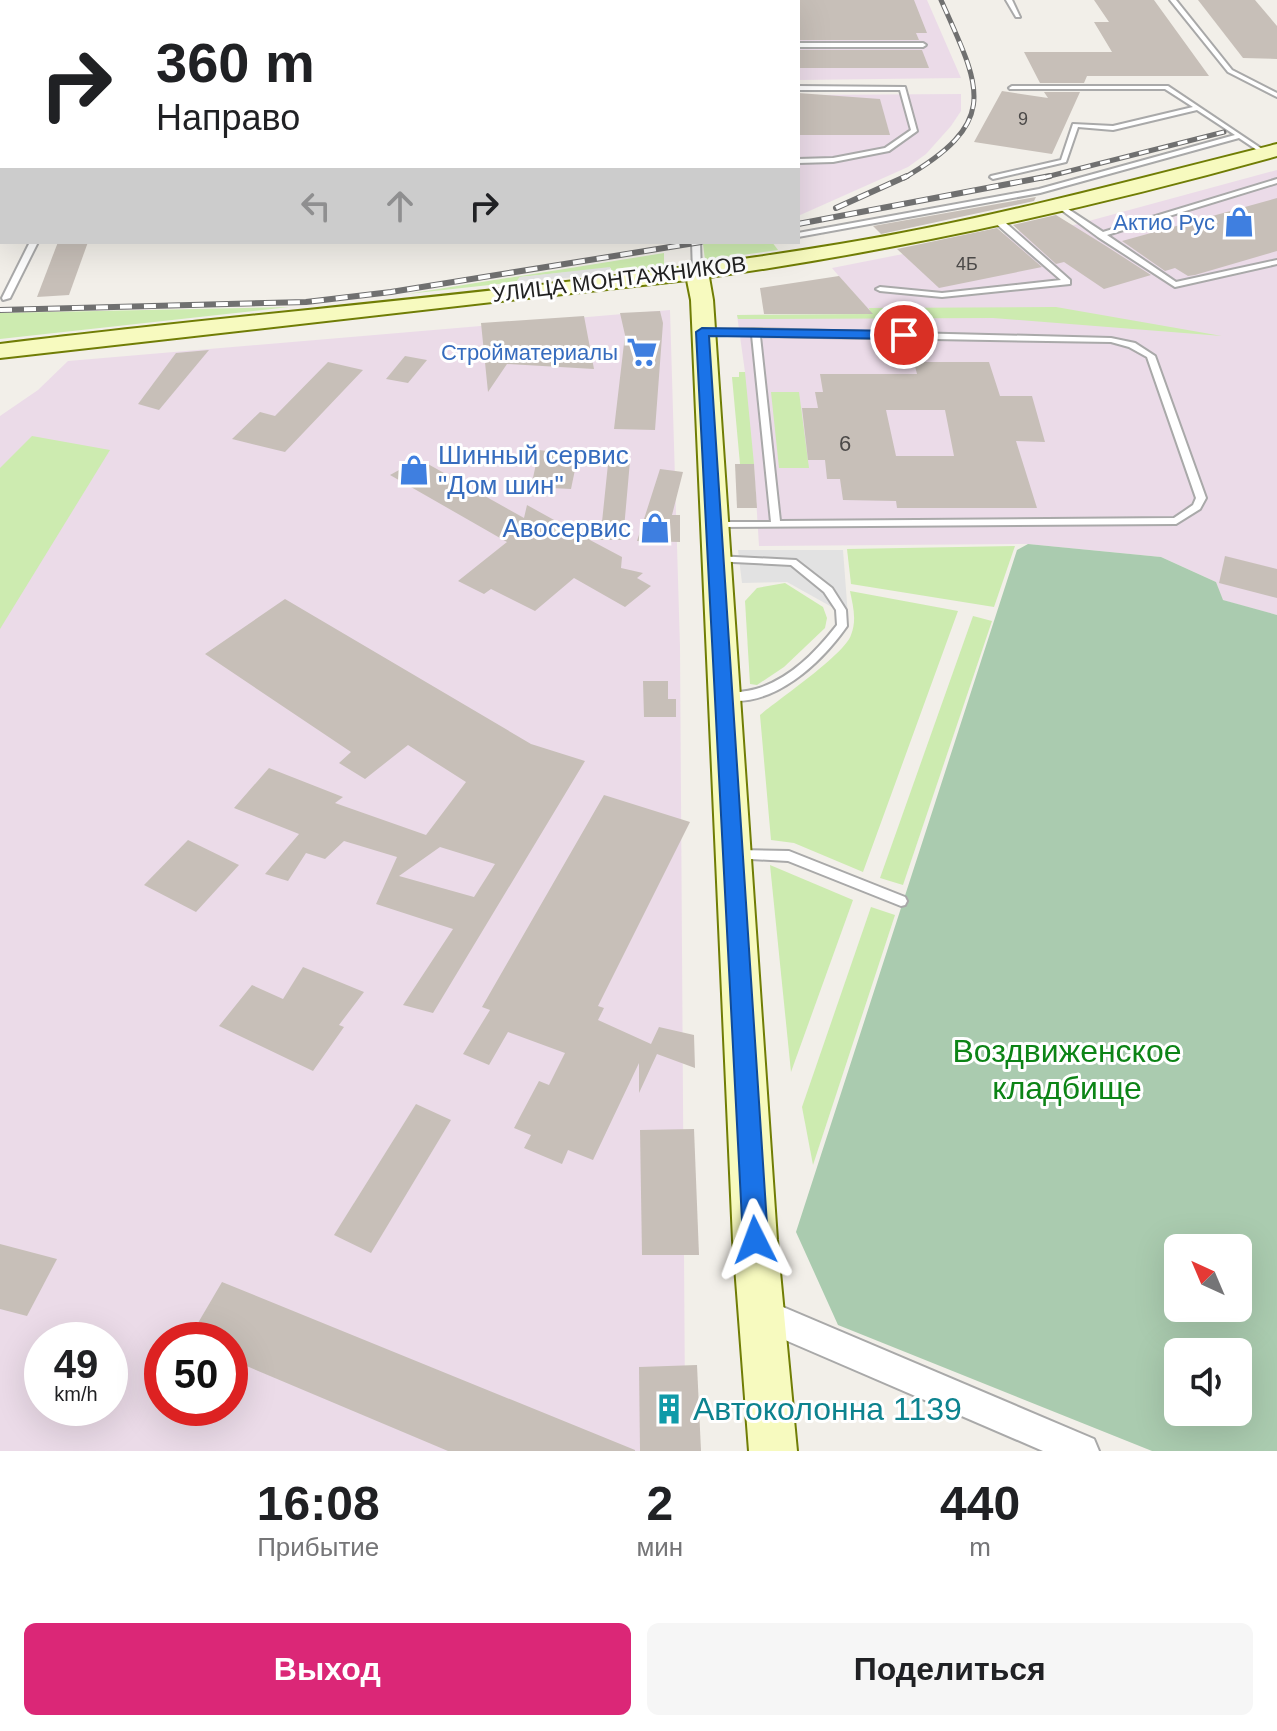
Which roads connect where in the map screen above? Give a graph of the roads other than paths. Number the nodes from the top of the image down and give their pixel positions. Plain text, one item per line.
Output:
1 (1009, 0) edge
2 (1173, 0) edge
3 (1018, 16) dead end
4 (800, 45) edge
5 (923, 45) dead end
6 (800, 88) edge
7 (1012, 88) dead end
8 (1277, 95) edge
9 (1198, 108) junction
10 (1240, 136) junction
11 (1271, 152) edge
12 (800, 161) edge
13 (993, 177) dead end
14 (1277, 181) edge
15 (1060, 206) junction
16 (996, 219) junction
17 (1101, 235) junction
18 (802, 243) edge
19 (33, 244) edge
20 (794, 244) edge
21 (696, 257) edge
22 (1277, 262) edge
23 (880, 289) dead end
24 (6, 298) dead end
25 (756, 331) junction
26 (702, 332) junction
27 (0, 351) edge
28 (776, 524) junction
29 (715, 542) junction
30 (723, 697) junction
31 (733, 855) junction
32 (901, 901) dead end
33 (764, 1315) junction
34 (773, 1451) edge
35 (1082, 1451) edge

1 - 3 lane
2 - 8 lane
4 - 5 lane
6 - 12 lane
7 - 9 lane
9 - 10 lane
9 - 13 lane
10 - 11 lane
10 - 18 lane
11 - 15 main road, УЛИЦА МОНТАЖНИКОВ
14 - 17 lane
15 - 16 main road, УЛИЦА МОНТАЖНИКОВ
15 - 17 lane
16 - 18 main road, УЛИЦА МОНТАЖНИКОВ
16 - 23 lane
17 - 22 lane
19 - 24 lane
20 - 21 main road, УЛИЦА МОНТАЖНИКОВ
21 - 26 main road
21 - 27 main road, УЛИЦА МОНТАЖНИКОВ
25 - 26 lane
25 - 28 lane
25 - 28 lane
26 - 29 main road
28 - 29 lane
29 - 30 main road
29 - 30 lane
30 - 31 main road
31 - 32 lane
31 - 33 main road
33 - 34 main road
33 - 35 street

